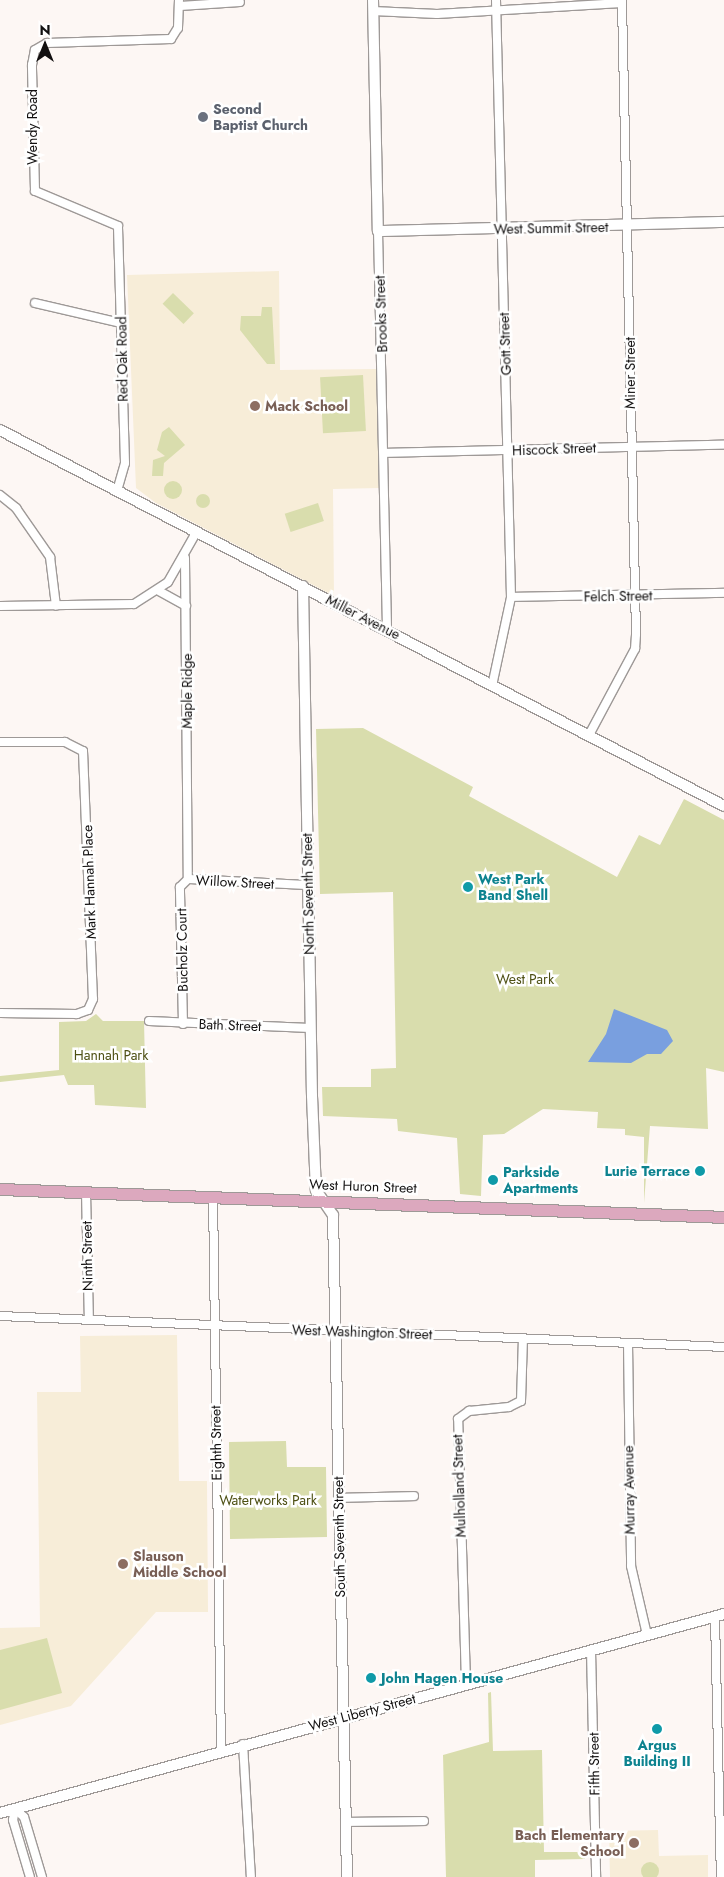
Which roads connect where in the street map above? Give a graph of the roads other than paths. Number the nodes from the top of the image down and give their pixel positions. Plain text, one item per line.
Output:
1 (373, 0) edge
2 (496, 0) edge
3 (240, 2) dead end
4 (622, 2) edge
5 (179, 3) edge
6 (497, 9) junction
7 (373, 11) junction
8 (724, 222) edge
9 (118, 226) joint
10 (629, 226) junction
11 (501, 229) junction
12 (378, 231) junction
13 (35, 303) dead end
14 (121, 323) junction
15 (0, 430) edge
16 (724, 445) edge
17 (631, 446) junction
18 (508, 451) junction
19 (385, 453) junction
20 (117, 491) junction
21 (0, 495) edge
22 (196, 534) junction
23 (185, 558) junction
24 (303, 586) junction
25 (159, 591) junction
26 (724, 594) edge
27 (634, 596) junction
28 (511, 597) junction
29 (0, 606) edge
30 (56, 606) junction
31 (186, 606) junction
32 (387, 629) junction
33 (492, 686) junction
34 (589, 735) junction
35 (0, 742) edge
36 (724, 806) edge
37 (188, 824) joint
38 (188, 879) junction
39 (308, 885) junction
40 (0, 1013) edge
41 (149, 1021) dead end
42 (183, 1024) junction
43 (310, 1028) junction
44 (0, 1189) edge
45 (86, 1192) junction
46 (213, 1196) junction
47 (323, 1199) junction
48 (724, 1217) edge
49 (0, 1316) edge
50 (89, 1320) junction
51 (214, 1325) junction
52 (336, 1330) junction
53 (523, 1338) junction
54 (628, 1343) junction
55 (724, 1347) edge
56 (414, 1496) dead end
57 (338, 1498) junction
58 (720, 1615) edge
59 (647, 1635) junction
60 (591, 1650) junction
61 (466, 1683) junction
62 (722, 1712) edge
63 (343, 1717) junction
64 (243, 1744) junction
65 (221, 1750) junction
66 (15, 1809) junction
67 (0, 1813) edge
68 (424, 1821) dead end
69 (346, 1822) junction
70 (30, 1877) edge
71 (42, 1877) edge
72 (251, 1877) edge
73 (347, 1877) edge
74 (596, 1877) edge
75 (721, 1877) edge

1 - 7 street, Brooks Street
2 - 6 street, Gott Street
3 - 5 street
4 - 6 street
4 - 10 street, Miner Street
5 - 9 street, Wendy Road
6 - 7 street
6 - 11 street, Gott Street
7 - 12 street, Brooks Street
8 - 10 street, West Summit Street
9 - 14 street, Red Oak Road
10 - 11 street, West Summit Street
10 - 17 street, Miner Street
11 - 12 street, West Summit Street
11 - 18 street, Gott Street
12 - 19 street, Brooks Street
13 - 14 street
14 - 20 street, Red Oak Road
15 - 20 street, Miller Avenue
16 - 17 street, Hiscock Street
17 - 18 street, Hiscock Street
17 - 27 street, Miner Street
18 - 19 street, Hiscock Street
18 - 28 street, Gott Street
19 - 32 street, Brooks Street
20 - 22 street, Miller Avenue
21 - 30 street
22 - 23 street
22 - 24 street, Miller Avenue
23 - 25 street
23 - 31 street, Maple Ridge
24 - 32 street, Miller Avenue
24 - 39 street, North Seventh Street
25 - 30 street
25 - 31 street
26 - 27 street, Felch Street
27 - 28 street, Felch Street
27 - 34 street, Miner Street
28 - 33 street, Gott Street
29 - 30 street
31 - 37 street, Maple Ridge
32 - 33 street, Miller Avenue
33 - 34 street, Miller Avenue
34 - 36 street, Miller Avenue
35 - 40 street, Mark Hannah Place
37 - 38 street, Willow Street
38 - 39 street, Willow Street
38 - 42 street, Bucholz Court
39 - 43 street, North Seventh Street
41 - 42 street, Bath Street
42 - 43 street, Bath Street
43 - 47 street, North Seventh Street
44 - 45 main road, West Huron Street
45 - 46 main road, West Huron Street
45 - 50 street, Ninth Street
46 - 47 main road, West Huron Street
46 - 51 street, Eighth Street
47 - 48 main road, West Huron Street
47 - 52 street, South Seventh Street
49 - 50 street, West Washington Street
50 - 51 street, West Washington Street
51 - 52 street, West Washington Street
51 - 65 street, Eighth Street
52 - 53 street, West Washington Street
52 - 57 street, South Seventh Street
53 - 54 street, West Washington Street
53 - 61 street, Mulholland Street
54 - 55 street, West Washington Street
54 - 59 street, Murray Avenue
56 - 57 street
57 - 63 street, South Seventh Street
58 - 59 street, West Liberty Street
58 - 62 street
59 - 60 street, West Liberty Street
60 - 61 street, West Liberty Street
60 - 74 street, Fifth Street
61 - 63 street, West Liberty Street
62 - 75 street
63 - 64 street, West Liberty Street
63 - 69 street, South Seventh Street
64 - 65 street, West Liberty Street
64 - 72 street
65 - 66 street, West Liberty Street
66 - 67 street, West Liberty Street
66 - 70 street
66 - 71 street
68 - 69 street
69 - 73 street, South Seventh Street

